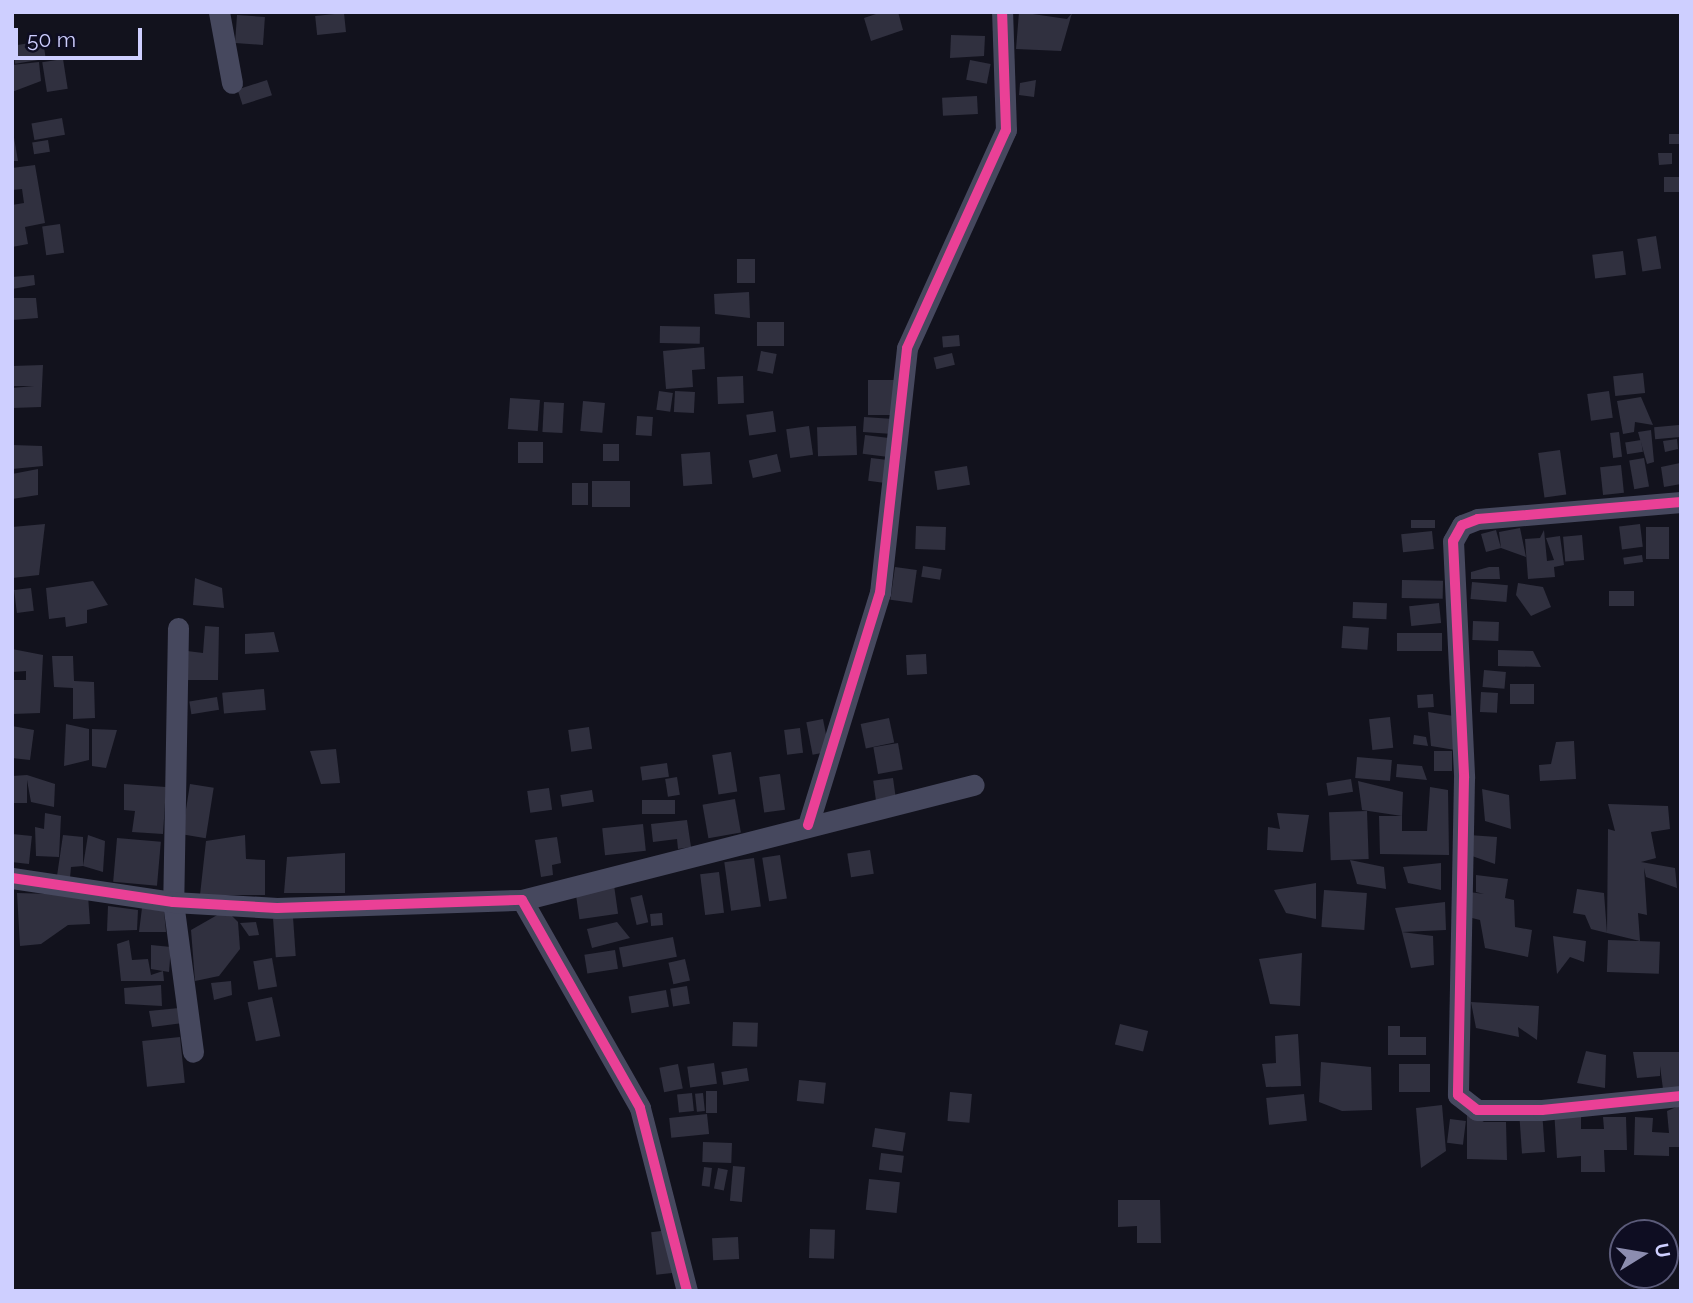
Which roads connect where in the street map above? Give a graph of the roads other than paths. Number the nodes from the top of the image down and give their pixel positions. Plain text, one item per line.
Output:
1 (219, 12) edge
2 (1002, 12) edge
3 (232, 83) dead end
4 (1681, 502) edge
5 (178, 628) dead end
6 (974, 785) dead end
7 (808, 825) junction
8 (12, 878) edge
9 (522, 900) junction
10 (173, 902) junction
11 (193, 1052) dead end
12 (1681, 1096) edge
13 (687, 1291) edge

1 - 3 street
2 - 7 street
4 - 12 street
5 - 10 street
6 - 7 street
7 - 9 street
8 - 10 street
9 - 10 street
9 - 13 street
10 - 11 street

